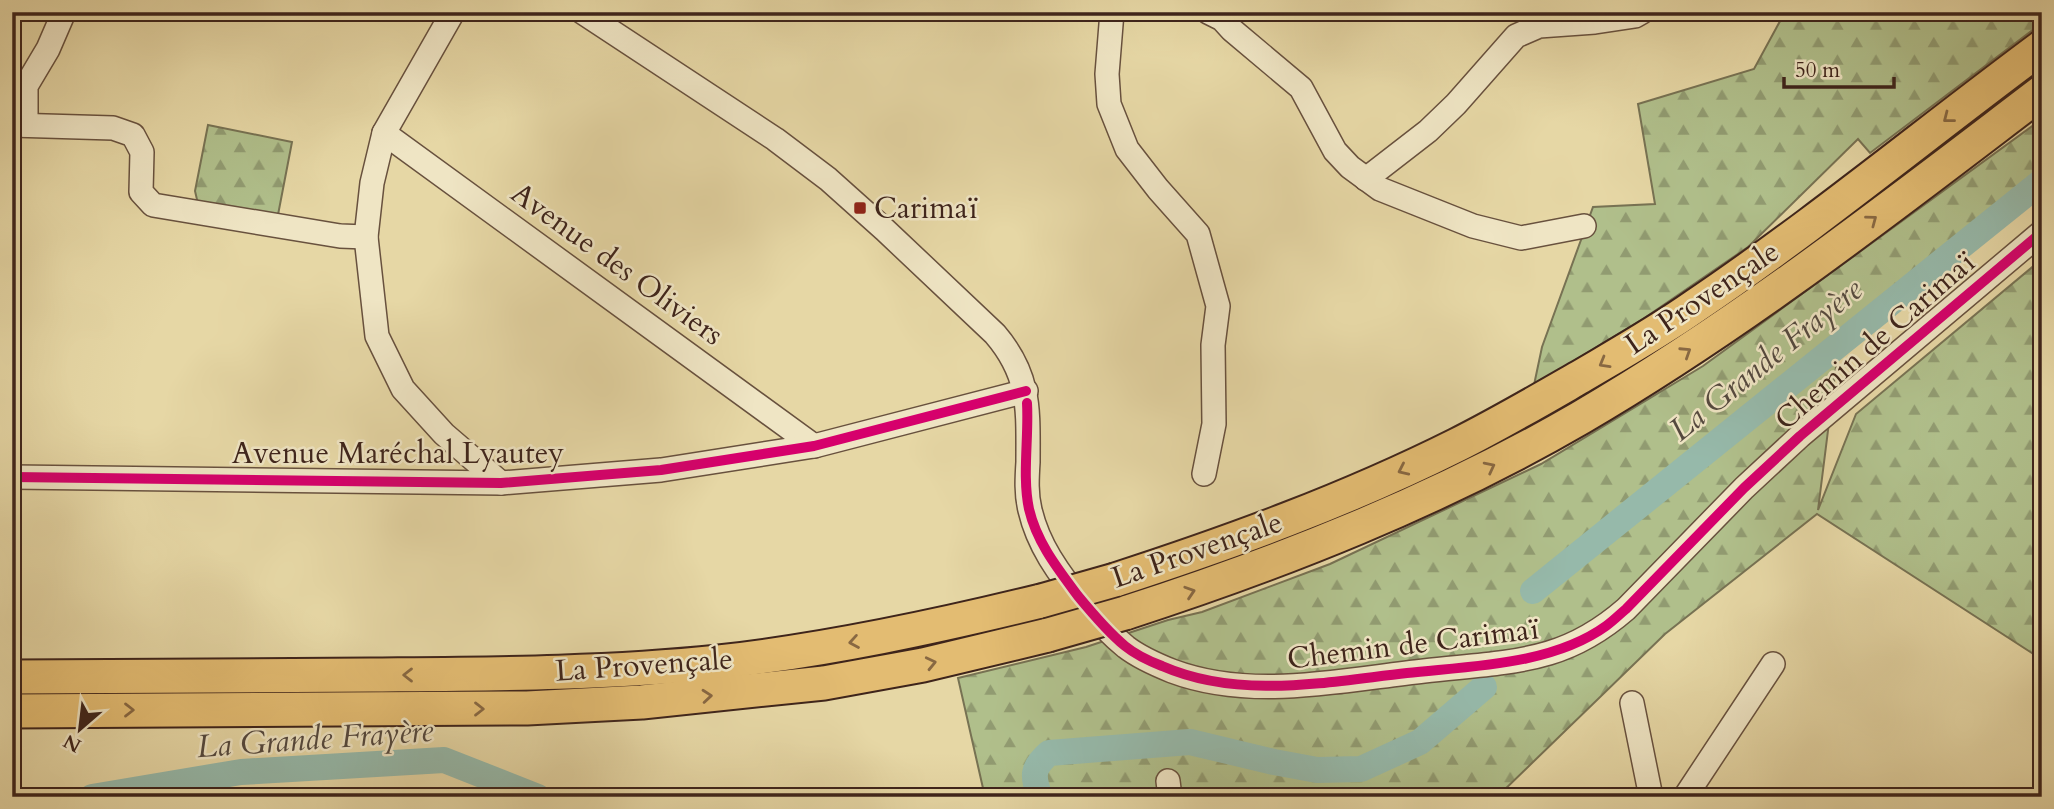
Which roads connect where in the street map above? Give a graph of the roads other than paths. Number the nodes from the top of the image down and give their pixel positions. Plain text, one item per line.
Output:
1 (64, 12) edge
2 (453, 12) edge
3 (582, 12) edge
4 (1112, 12) edge
5 (1642, 12) edge
6 (1219, 14) edge
7 (2042, 47) edge
8 (2042, 92) edge
9 (19, 125) edge
10 (384, 133) junction
11 (1366, 179) junction
12 (1584, 226) dead end
13 (2042, 232) edge
14 (366, 237) junction
15 (1026, 391) junction
16 (814, 446) junction
17 (1204, 474) dead end
18 (12, 477) edge
19 (500, 483) junction
20 (1773, 664) dead end
21 (12, 677) edge
22 (1632, 702) dead end
23 (12, 711) edge
24 (1651, 797) edge
25 (1685, 797) edge

1 - 9 street
2 - 10 street
3 - 15 street, Chemin de Carimaï
4 - 17 street
5 - 11 street
6 - 11 street
7 -> 21 highway, La Provençale, bridge
23 -> 8 highway, La Provençale, bridge
9 - 14 street
10 - 14 street
10 - 16 street, Avenue des Oliviers
11 - 12 street
13 - 15 street, Chemin de Carimaï
14 - 19 street
15 - 16 street, Avenue Maréchal Lyautey
16 - 19 street, Avenue Maréchal Lyautey
18 - 19 street, Avenue Maréchal Lyautey
20 - 25 street
22 - 24 street

